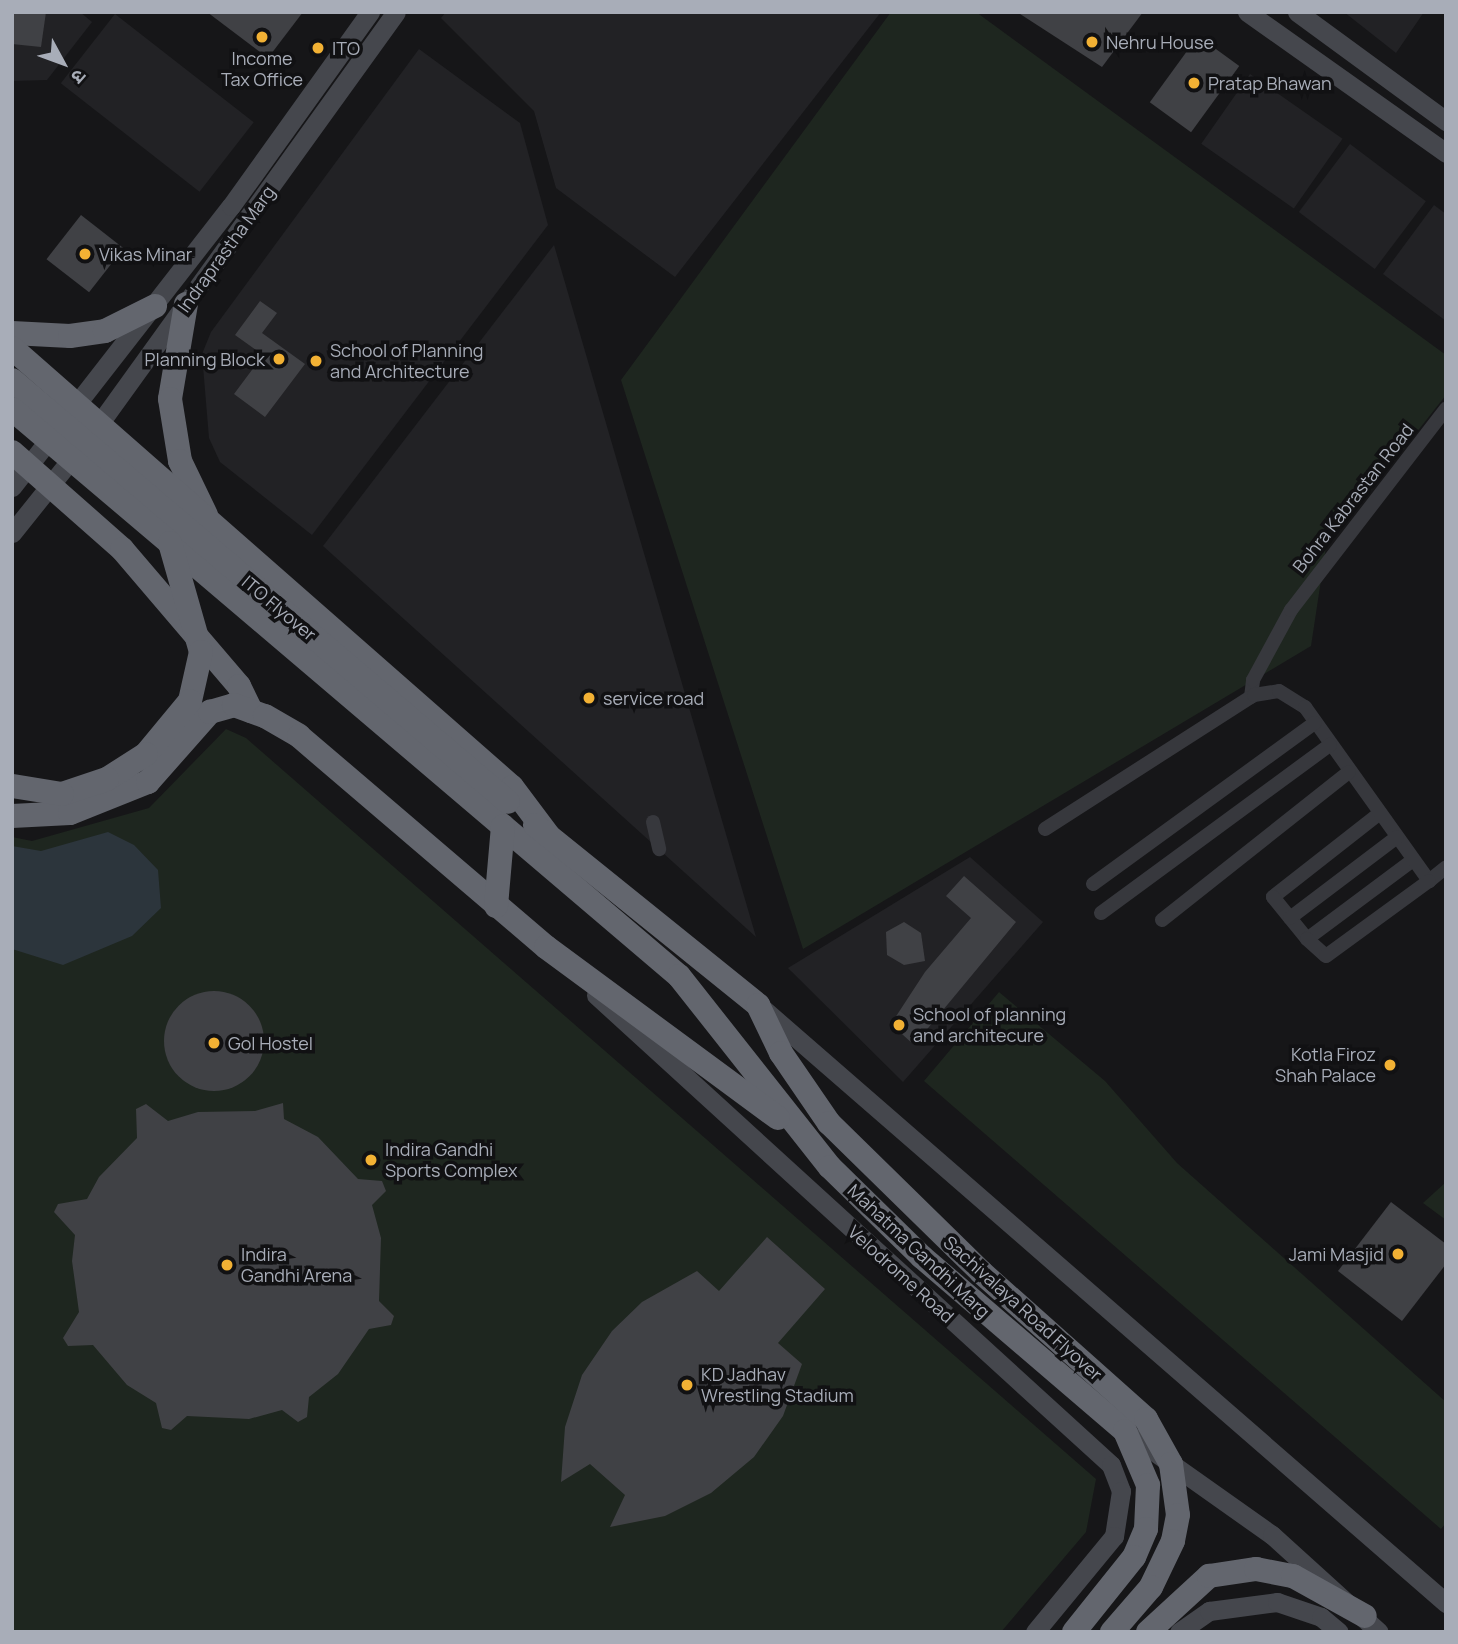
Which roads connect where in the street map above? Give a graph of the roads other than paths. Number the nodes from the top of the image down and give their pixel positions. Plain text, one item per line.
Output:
1 (370, 12) edge
2 (396, 12) edge
3 (1247, 12) edge
4 (1297, 12) edge
5 (1446, 121) edge
6 (1446, 153) edge
7 (186, 304) junction
8 (155, 306) junction
9 (12, 333) edge
10 (12, 348) edge
11 (12, 380) edge
12 (78, 407) junction
13 (12, 409) edge
14 (1446, 409) edge
15 (97, 427) junction
16 (21, 459) edge
17 (54, 484) junction
18 (12, 487) edge
19 (210, 523) junction
20 (12, 533) edge
21 (170, 543) junction
22 (1251, 697) junction
23 (251, 711) junction
24 (1315, 723) junction
25 (1330, 746) junction
26 (1349, 772) junction
27 (12, 786) edge
28 (1380, 813) junction
29 (501, 815) junction
30 (12, 816) edge
31 (653, 822) dead end
32 (1045, 829) dead end
33 (548, 835) junction
34 (1397, 836) junction
35 (659, 849) dead end
36 (1413, 860) junction
37 (1446, 867) edge
38 (1429, 881) junction
39 (1093, 884) dead end
40 (496, 906) junction
41 (1101, 913) dead end
42 (1290, 918) junction
43 (1162, 920) dead end
44 (1307, 939) junction
45 (546, 947) junction
46 (758, 1005) junction
47 (809, 1143) junction
48 (1125, 1431) junction
49 (1446, 1603) edge
50 (1372, 1624) edge
51 (1035, 1632) edge
52 (1074, 1632) edge
53 (1112, 1632) edge
54 (1148, 1632) edge
55 (1179, 1632) edge
56 (1339, 1632) edge

1 - 8 main road, Indraprastha Marg
2 - 7 main road, Indraprastha Marg
3 - 6 main road
4 - 5 main road
7 - 15 main road, Indraprastha Marg
7 - 19 highway
8 - 9 highway
8 - 12 main road, Indraprastha Marg
10 - 12 highway
11 - 29 highway, ITO Flyover, bridge
12 - 15 highway
12 - 16 main road, Indraprastha Marg
13 - 21 highway, ITO Flyover, bridge
14 - 22 street, Bohra Kabrastan Road
15 - 17 main road, Indraprastha Marg
15 - 19 highway
16 - 17 highway
16 - 18 main road, Indraprastha Marg
17 - 20 main road, Indraprastha Marg
17 - 23 highway
19 - 33 highway
21 - 27 highway, bridge
21 - 29 highway, ITO Flyover
22 - 24 street
22 - 32 street
23 - 30 highway
23 - 40 highway
24 - 25 street
24 - 39 street
25 - 26 street
25 - 41 street
26 - 28 street
26 - 43 street
28 - 34 street
28 - 42 street
29 - 33 highway, ITO Flyover
29 - 40 highway
29 - 47 highway, Mahatma Gandhi Marg
31 - 35 street
33 - 46 highway
34 - 36 street
34 - 42 street
36 - 38 street
36 - 44 street
37 - 38 street
38 - 44 street
40 - 45 highway
42 - 44 street
45 - 47 highway
45 - 51 main road, Velodrome Road
46 - 49 main road
46 - 53 highway, Sachivalaya Road Flyover, bridge
47 - 48 highway, Mahatma Gandhi Marg
48 - 50 main road, Mahatma Gandhi Marg
48 - 52 highway
50 - 54 highway
55 - 56 main road

